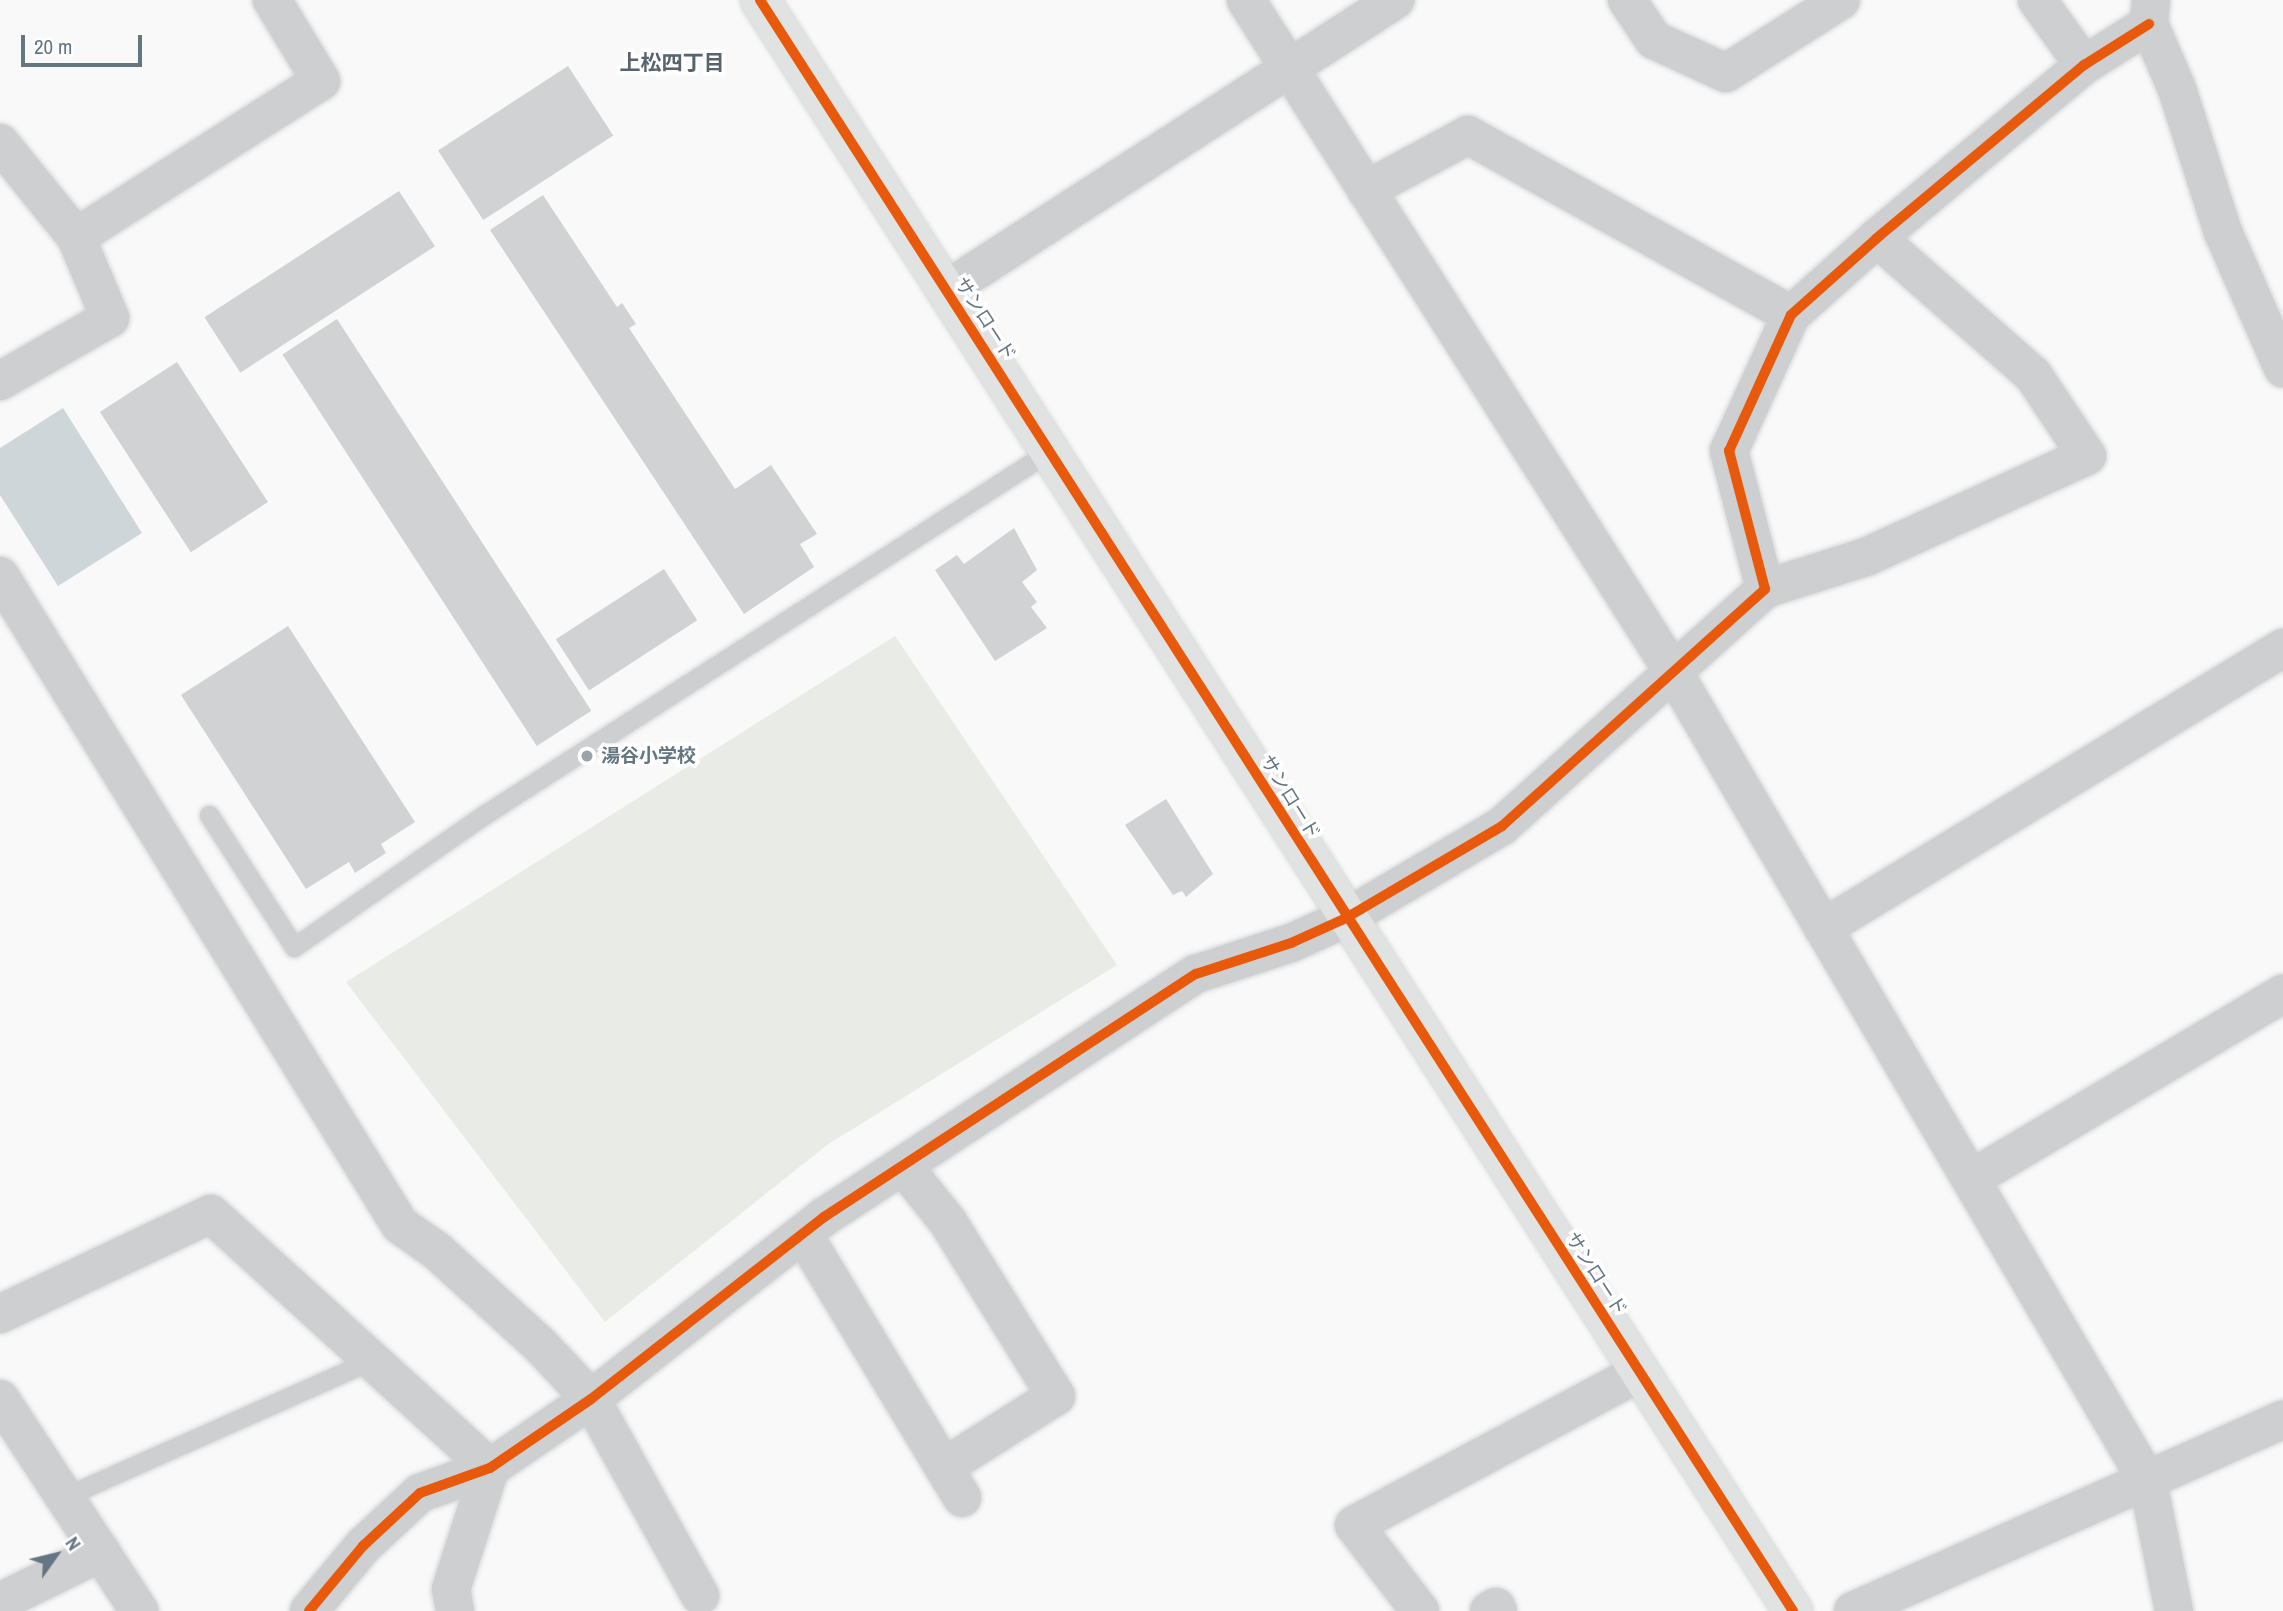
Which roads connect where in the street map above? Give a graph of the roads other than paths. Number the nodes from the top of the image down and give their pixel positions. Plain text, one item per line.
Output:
1 (272, 0) edge
2 (760, 0) edge
3 (1246, 0) edge
4 (1395, 0) edge
5 (1627, 0) edge
6 (1841, 0) edge
7 (2037, 0) edge
8 (2150, 12) edge
9 (2084, 65) junction
10 (1289, 69) junction
11 (6, 162) edge
12 (1366, 190) junction
13 (76, 237) junction
14 (1877, 238) junction
15 (946, 290) junction
16 (1791, 315) junction
17 (2283, 368) edge
18 (0, 381) edge
19 (1050, 451) junction
20 (0, 576) edge
21 (1765, 589) junction
22 (2283, 648) edge
23 (1674, 673) junction
24 (209, 815) dead end
25 (1346, 918) junction
26 (1823, 928) junction
27 (2283, 994) edge
28 (903, 1166) junction
29 (1971, 1180) junction
30 (803, 1234) junction
31 (0, 1314) edge
32 (372, 1360) junction
33 (1639, 1373) junction
34 (0, 1399) edge
35 (591, 1399) junction
36 (2283, 1420) edge
37 (490, 1468) junction
38 (2148, 1482) junction
39 (64, 1497) junction
40 (101, 1552) junction
41 (700, 1596) dead end
42 (0, 1602) edge
43 (139, 1611) edge
44 (309, 1611) edge
45 (455, 1611) edge
46 (1420, 1611) edge
47 (1489, 1611) edge
48 (1498, 1611) edge
49 (1793, 1611) edge
50 (1853, 1611) edge
51 (2174, 1611) edge

1 - 13 street
2 - 15 street, サンロード
3 - 10 street
4 - 10 street
5 - 6 street
7 - 9 street
8 - 9 street
8 - 17 street
9 - 14 street
10 - 12 street
10 - 15 street
11 - 13 street
12 - 16 street
12 - 23 street
13 - 18 street
14 - 16 street
14 - 21 street
15 - 19 street, サンロード
16 - 21 street
19 - 24 lane
19 - 25 street, サンロード
20 - 35 street
21 - 23 street
22 - 26 street
23 - 25 street
23 - 26 street
25 - 28 street
25 - 33 street, サンロード
26 - 29 street
27 - 29 street
28 - 30 street
28 - 30 street
29 - 38 street
30 - 35 street
31 - 32 street
32 - 37 street
32 - 39 lane
33 - 46 street
33 - 49 street, サンロード
34 - 39 street
35 - 37 street
35 - 41 street
36 - 38 street
37 - 44 street
37 - 45 street
38 - 50 street
38 - 51 street
39 - 40 street
40 - 42 street
40 - 43 street
47 - 48 street

